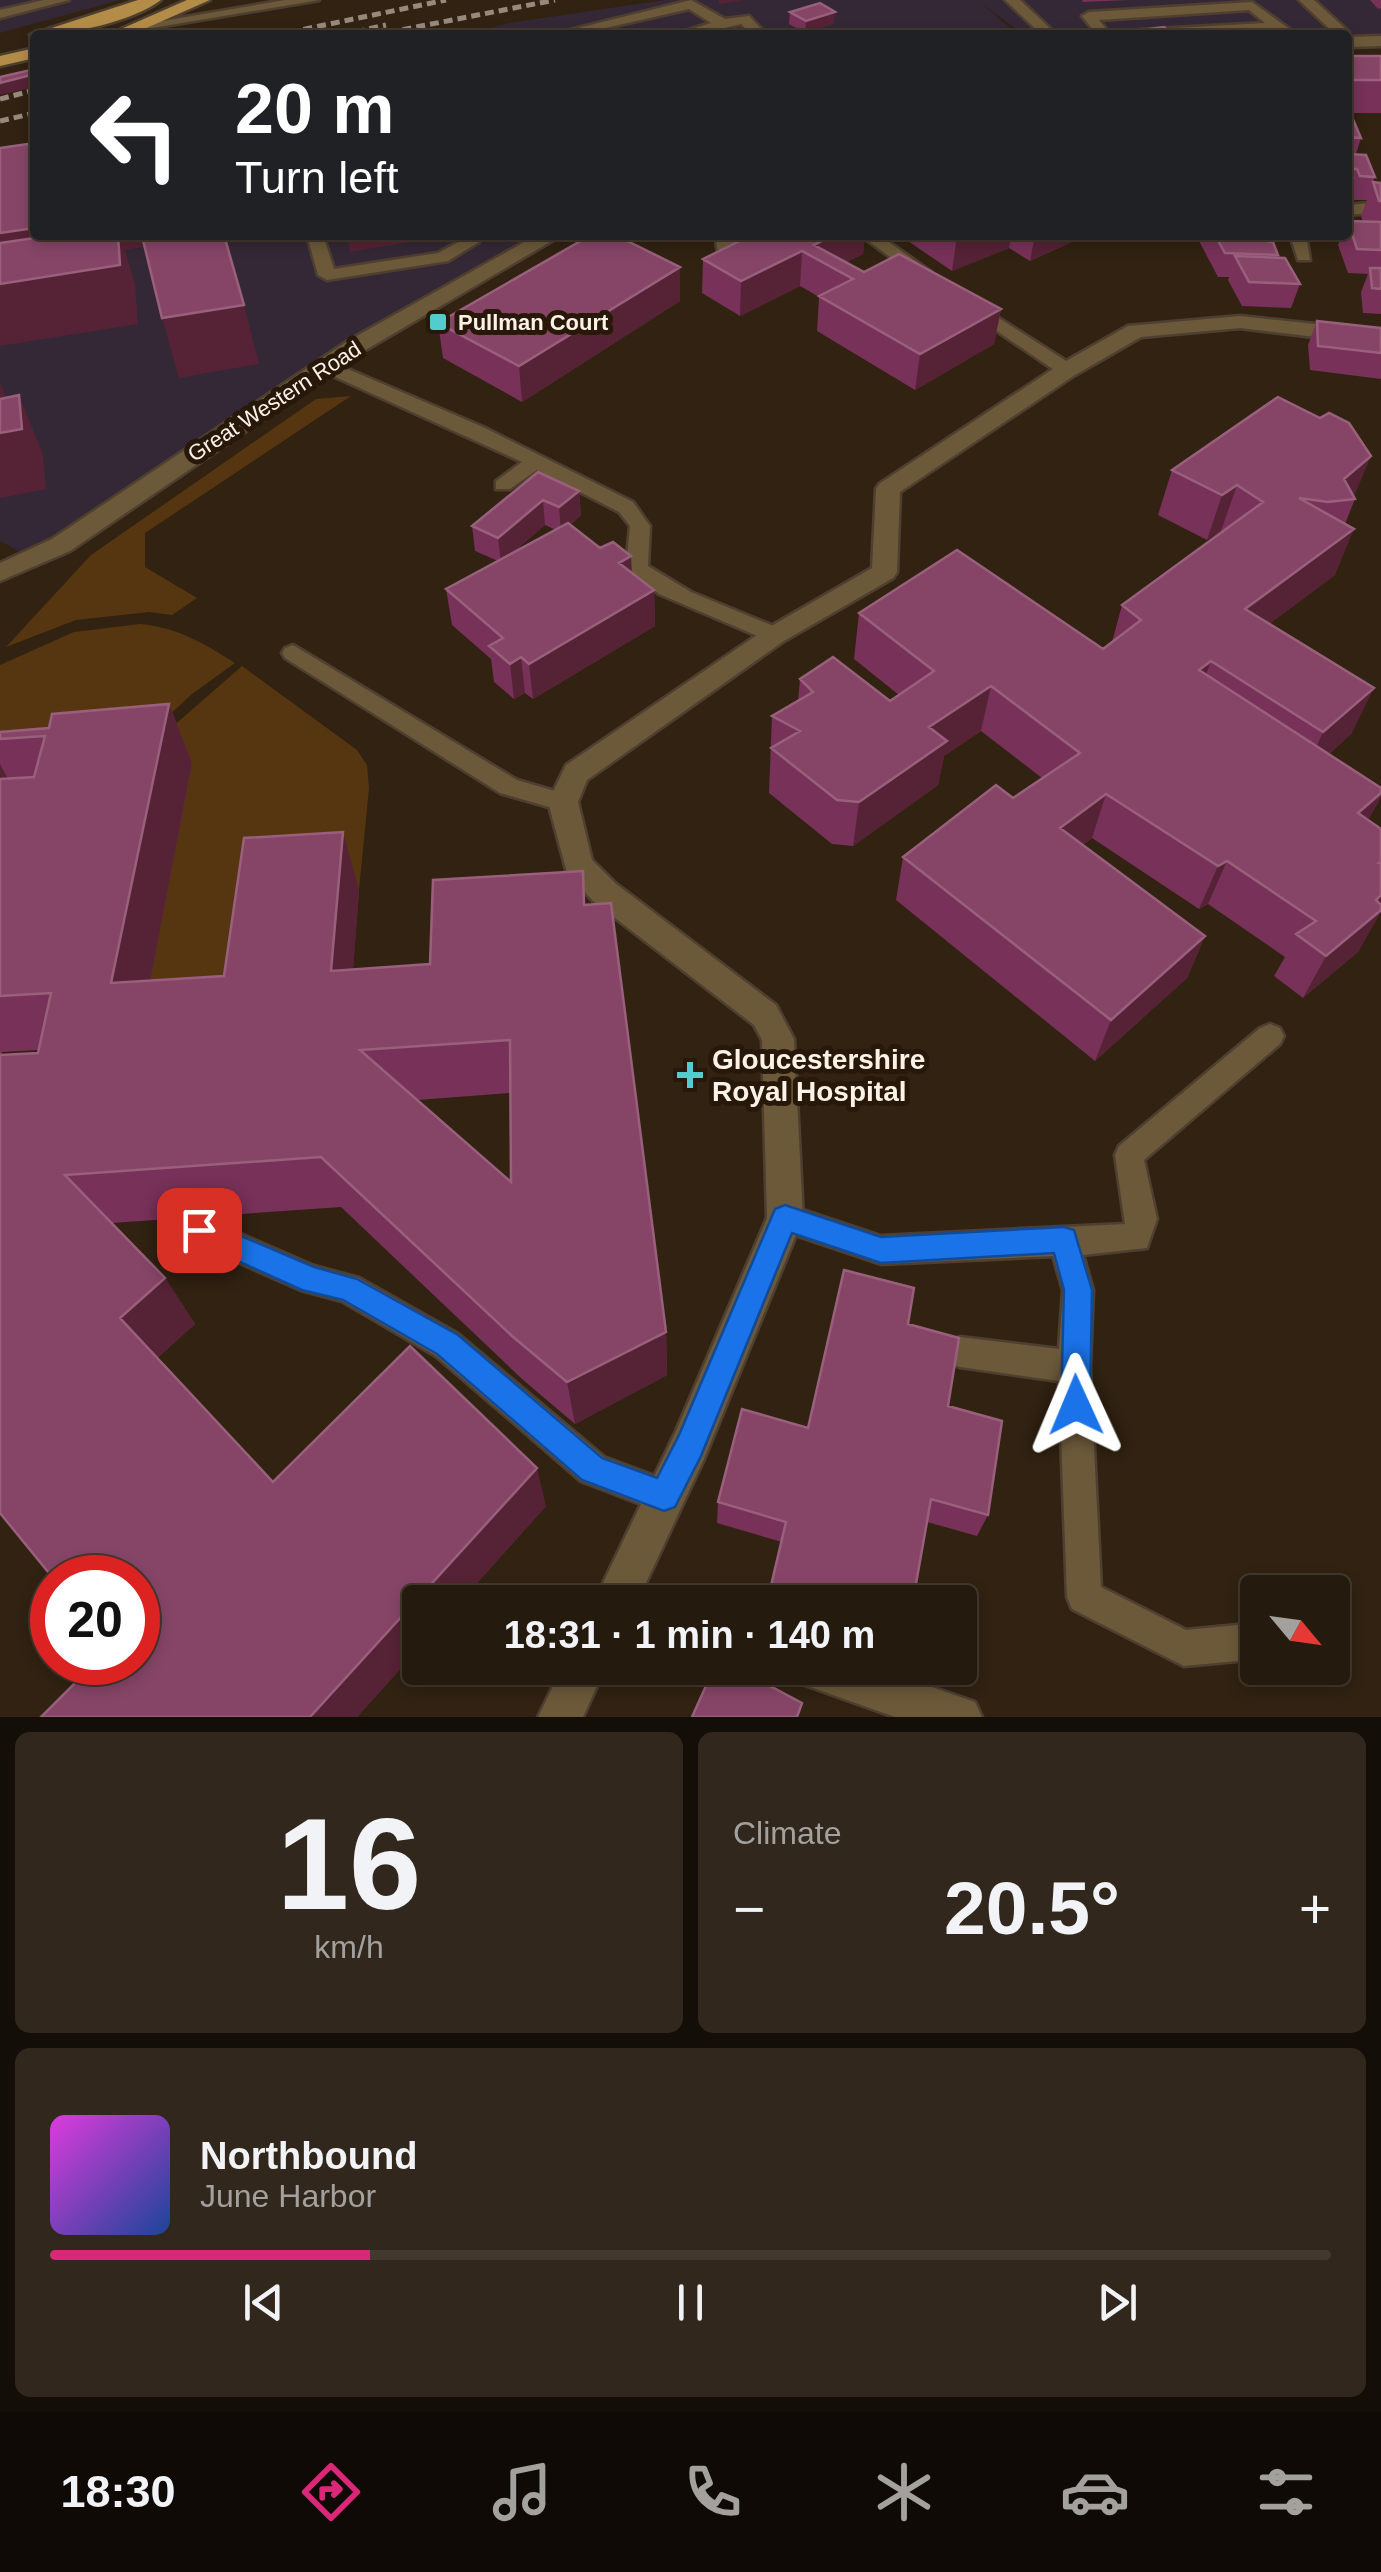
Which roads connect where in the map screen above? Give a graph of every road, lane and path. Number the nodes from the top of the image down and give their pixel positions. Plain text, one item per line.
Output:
1 (62, 0) edge
2 (152, 0) edge
3 (202, 0) edge
4 (312, 0) edge
5 (1012, 0) edge
6 (1306, 0) edge
7 (0, 14) edge
8 (723, 24) junction
9 (140, 26) junction
10 (57, 30) edge
11 (125, 30) edge
12 (579, 30) edge
13 (699, 30) edge
14 (755, 30) edge
15 (1045, 30) edge
16 (1100, 30) edge
17 (1285, 30) edge
18 (1338, 30) edge
19 (30, 37) edge
20 (1352, 39) edge
21 (1381, 41) edge
22 (0, 44) edge
23 (30, 54) edge
24 (0, 61) edge
25 (1381, 207) edge
26 (1352, 210) edge
27 (316, 240) edge
28 (470, 240) edge
29 (543, 240) edge
30 (725, 240) edge
31 (765, 240) edge
32 (875, 240) edge
33 (1299, 240) edge
34 (1304, 256) dead end
35 (1381, 338) edge
36 (326, 366) junction
37 (1067, 370) junction
38 (537, 461) junction
39 (503, 485) dead end
40 (0, 573) edge
41 (775, 635) junction
42 (293, 653) dead end
43 (563, 802) junction
44 (1270, 1036) dead end
45 (785, 1218) junction
46 (199, 1230) dead end
47 (1064, 1240) junction
48 (960, 1352) edge
49 (1074, 1367) junction
50 (664, 1496) junction
51 (624, 1585) edge
52 (1240, 1643) edge
53 (576, 1685) edge
54 (865, 1685) edge
55 (560, 1717) edge
56 (960, 1717) edge

1 - 7 lane
2 - 10 main road
3 - 9 main road
4 - 9 lane
5 - 15 lane
6 - 18 lane
8 - 12 lane
8 - 13 lane
8 - 14 lane
9 - 11 main road
16 - 17 lane
19 - 22 main road
20 - 21 street
23 - 24 main road
25 - 26 lane
27 - 28 lane
29 - 36 street, Great Western Road
30 - 31 lane
32 - 37 lane
33 - 34 lane
35 - 37 street
36 - 38 lane
36 - 40 street, Great Western Road
37 - 41 street
38 - 39 lane
38 - 41 lane
41 - 43 street
42 - 43 lane
43 - 45 street
44 - 47 lane
45 - 47 lane
45 - 50 street
46 - 50 lane
47 - 49 lane
48 - 49 lane
49 - 52 lane
50 - 51 street
53 - 55 street
54 - 56 street

